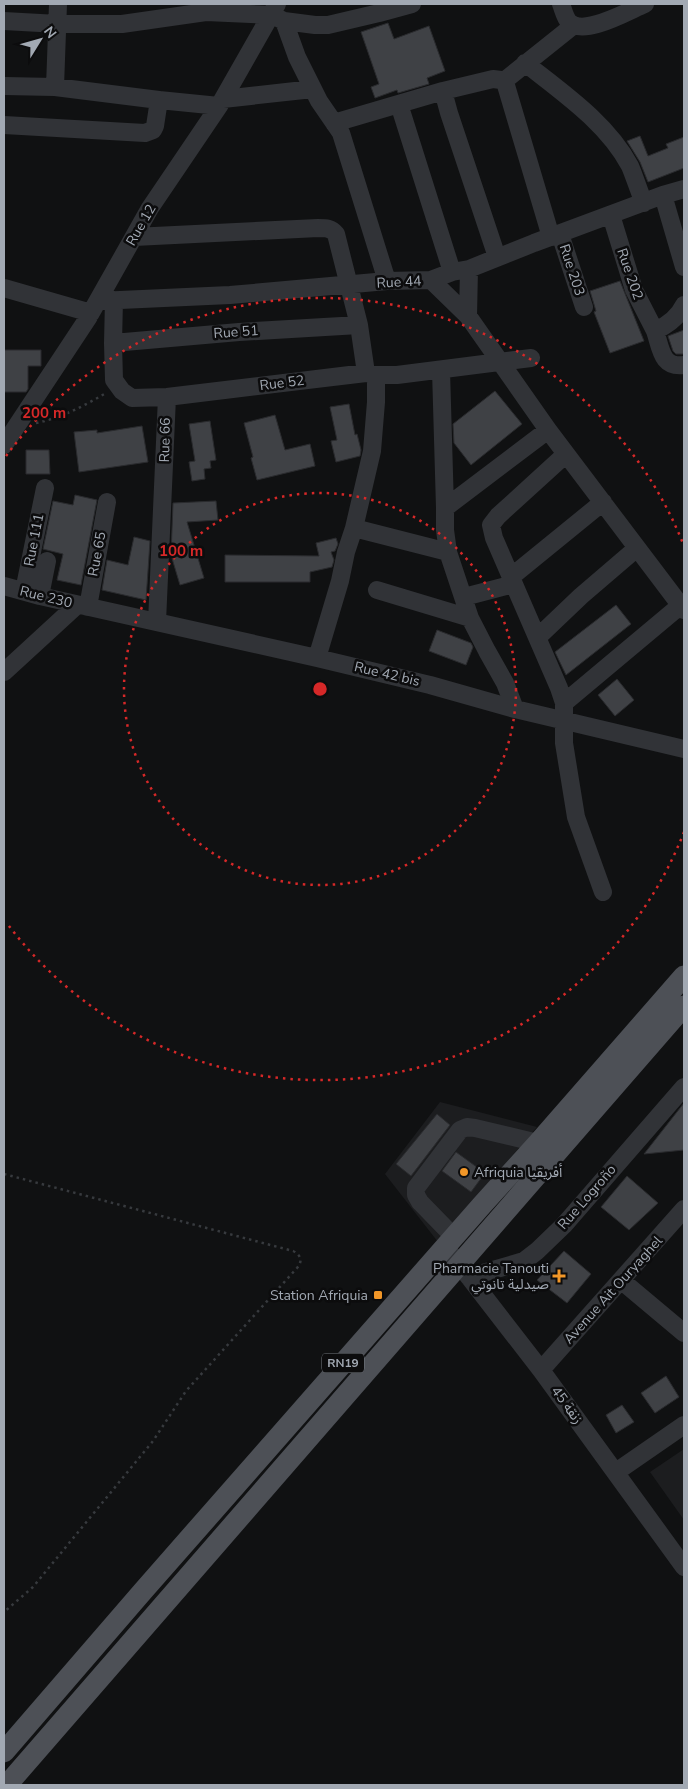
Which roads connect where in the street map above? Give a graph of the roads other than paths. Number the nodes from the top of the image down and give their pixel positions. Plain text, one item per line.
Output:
1 (58, 4) edge
2 (412, 4) edge
3 (561, 4) edge
4 (645, 4) edge
5 (278, 14) edge
6 (4, 21) edge
7 (58, 24) junction
8 (574, 26) junction
9 (526, 63) junction
10 (504, 81) junction
11 (4, 86) edge
12 (55, 87) junction
13 (313, 89) junction
14 (443, 91) junction
15 (159, 100) junction
16 (221, 102) junction
17 (399, 104) junction
18 (334, 123) junction
19 (4, 125) edge
20 (684, 189) edge
21 (663, 195) junction
22 (644, 202) junction
23 (611, 215) junction
24 (555, 236) junction
25 (134, 237) junction
26 (497, 257) junction
27 (684, 267) edge
28 (461, 270) junction
29 (431, 280) junction
30 (387, 282) junction
31 (350, 285) junction
32 (4, 288) edge
33 (101, 305) junction
34 (684, 305) edge
35 (584, 307) dead end
36 (468, 316) junction
37 (359, 325) junction
38 (655, 331) junction
39 (112, 344) junction
40 (531, 358) dead end
41 (500, 362) junction
42 (676, 363) edge
43 (441, 370) junction
44 (371, 374) junction
45 (166, 397) junction
46 (548, 430) junction
47 (4, 445) edge
48 (566, 454) junction
49 (45, 488) dead end
50 (107, 502) dead end
51 (603, 502) junction
52 (446, 508) junction
53 (354, 528) junction
54 (637, 548) junction
55 (448, 552) junction
56 (48, 561) dead end
57 (512, 581) junction
58 (4, 586) edge
59 (376, 590) dead end
60 (32, 594) junction
61 (464, 597) junction
62 (82, 606) junction
63 (682, 607) edge
64 (470, 618) junction
65 (157, 622) junction
66 (538, 637) junction
67 (317, 658) junction
68 (4, 672) edge
69 (515, 709) junction
70 (564, 712) junction
71 (684, 749) edge
72 (603, 892) dead end
73 (684, 976) edge
74 (684, 1006) edge
75 (684, 1087) edge
76 (538, 1144) junction
77 (684, 1209) edge
78 (450, 1242) junction
79 (464, 1271) junction
80 (622, 1281) junction
81 (684, 1333) edge
82 (541, 1370) junction
83 (684, 1425) edge
84 (616, 1472) junction
85 (684, 1567) edge
86 (4, 1752) edge
87 (7, 1785) edge

1 - 7 street
2 - 5 street
3 - 8 street
4 - 8 street
5 - 7 street
5 - 13 street
5 - 16 street, Rue 12
6 - 7 street
7 - 12 street
8 - 9 street
9 - 10 street
9 - 22 street
10 - 14 street
10 - 24 street, Rue 203
11 - 12 street
12 - 15 street
13 - 16 street
13 - 18 street
14 - 17 street
14 - 26 street
15 - 16 street
15 - 19 street
16 - 25 street, Rue 12
17 - 18 street
17 - 28 street
18 - 30 street
20 - 21 street, Rue 44
21 - 22 street, Rue 44
21 - 27 street
22 - 23 street, Rue 44
23 - 24 street, Rue 44
23 - 38 street, Rue 202
24 - 26 street, Rue 44
24 - 35 street, Rue 203
25 - 31 street
25 - 33 street, Rue 12
26 - 28 street, Rue 44
28 - 29 street, Rue 44
28 - 36 street
29 - 30 street, Rue 44
29 - 36 street
30 - 31 street, Rue 44
31 - 33 street, Rue 44
31 - 37 street
32 - 33 street, Rue 44
33 - 39 street
33 - 47 street, Rue 12
34 - 38 street
36 - 41 street
37 - 39 street, Rue 51
37 - 44 street
38 - 42 street, Rue 202
39 - 45 street, Rue 66
40 - 41 street, Rue 52
41 - 43 street, Rue 52
41 - 46 street
43 - 44 street, Rue 52
43 - 52 street
44 - 45 street, Rue 52
44 - 53 street
45 - 65 street, Rue 66
46 - 48 street
46 - 52 street
48 - 51 street
48 - 57 street
49 - 60 street, Rue 111
50 - 62 street, Rue 65
51 - 54 street
51 - 57 street
52 - 55 street
53 - 55 street
53 - 67 street
54 - 63 street
54 - 66 street
55 - 61 street
56 - 60 street
57 - 61 street
57 - 66 street
58 - 60 street, Rue 230
59 - 64 street
60 - 62 street, Rue 230
61 - 64 street
62 - 65 street, Rue 42 bis
62 - 68 street
63 - 70 street
64 - 69 street
65 - 67 street, Rue 42 bis
66 - 70 street
67 - 69 street, Rue 42 bis
69 - 70 street, Rue 42 bis
70 - 71 street, Rue 42 bis
70 - 72 street
73 - 76 main road, RN19
74 - 79 main road, RN19
75 - 79 street, Rue Logroño
76 - 78 main road, RN19
76 - 78 street, زنقة 45
77 - 80 street, Avenue Ait Ouryaghel
78 - 79 street, زنقة 45
78 - 86 main road, RN19
79 - 82 street, زنقة 45
79 - 87 main road, RN19
80 - 81 street
80 - 82 street, Avenue Ait Ouryaghel
82 - 84 street, زنقة 45
83 - 84 street
84 - 85 street, زنقة 45

